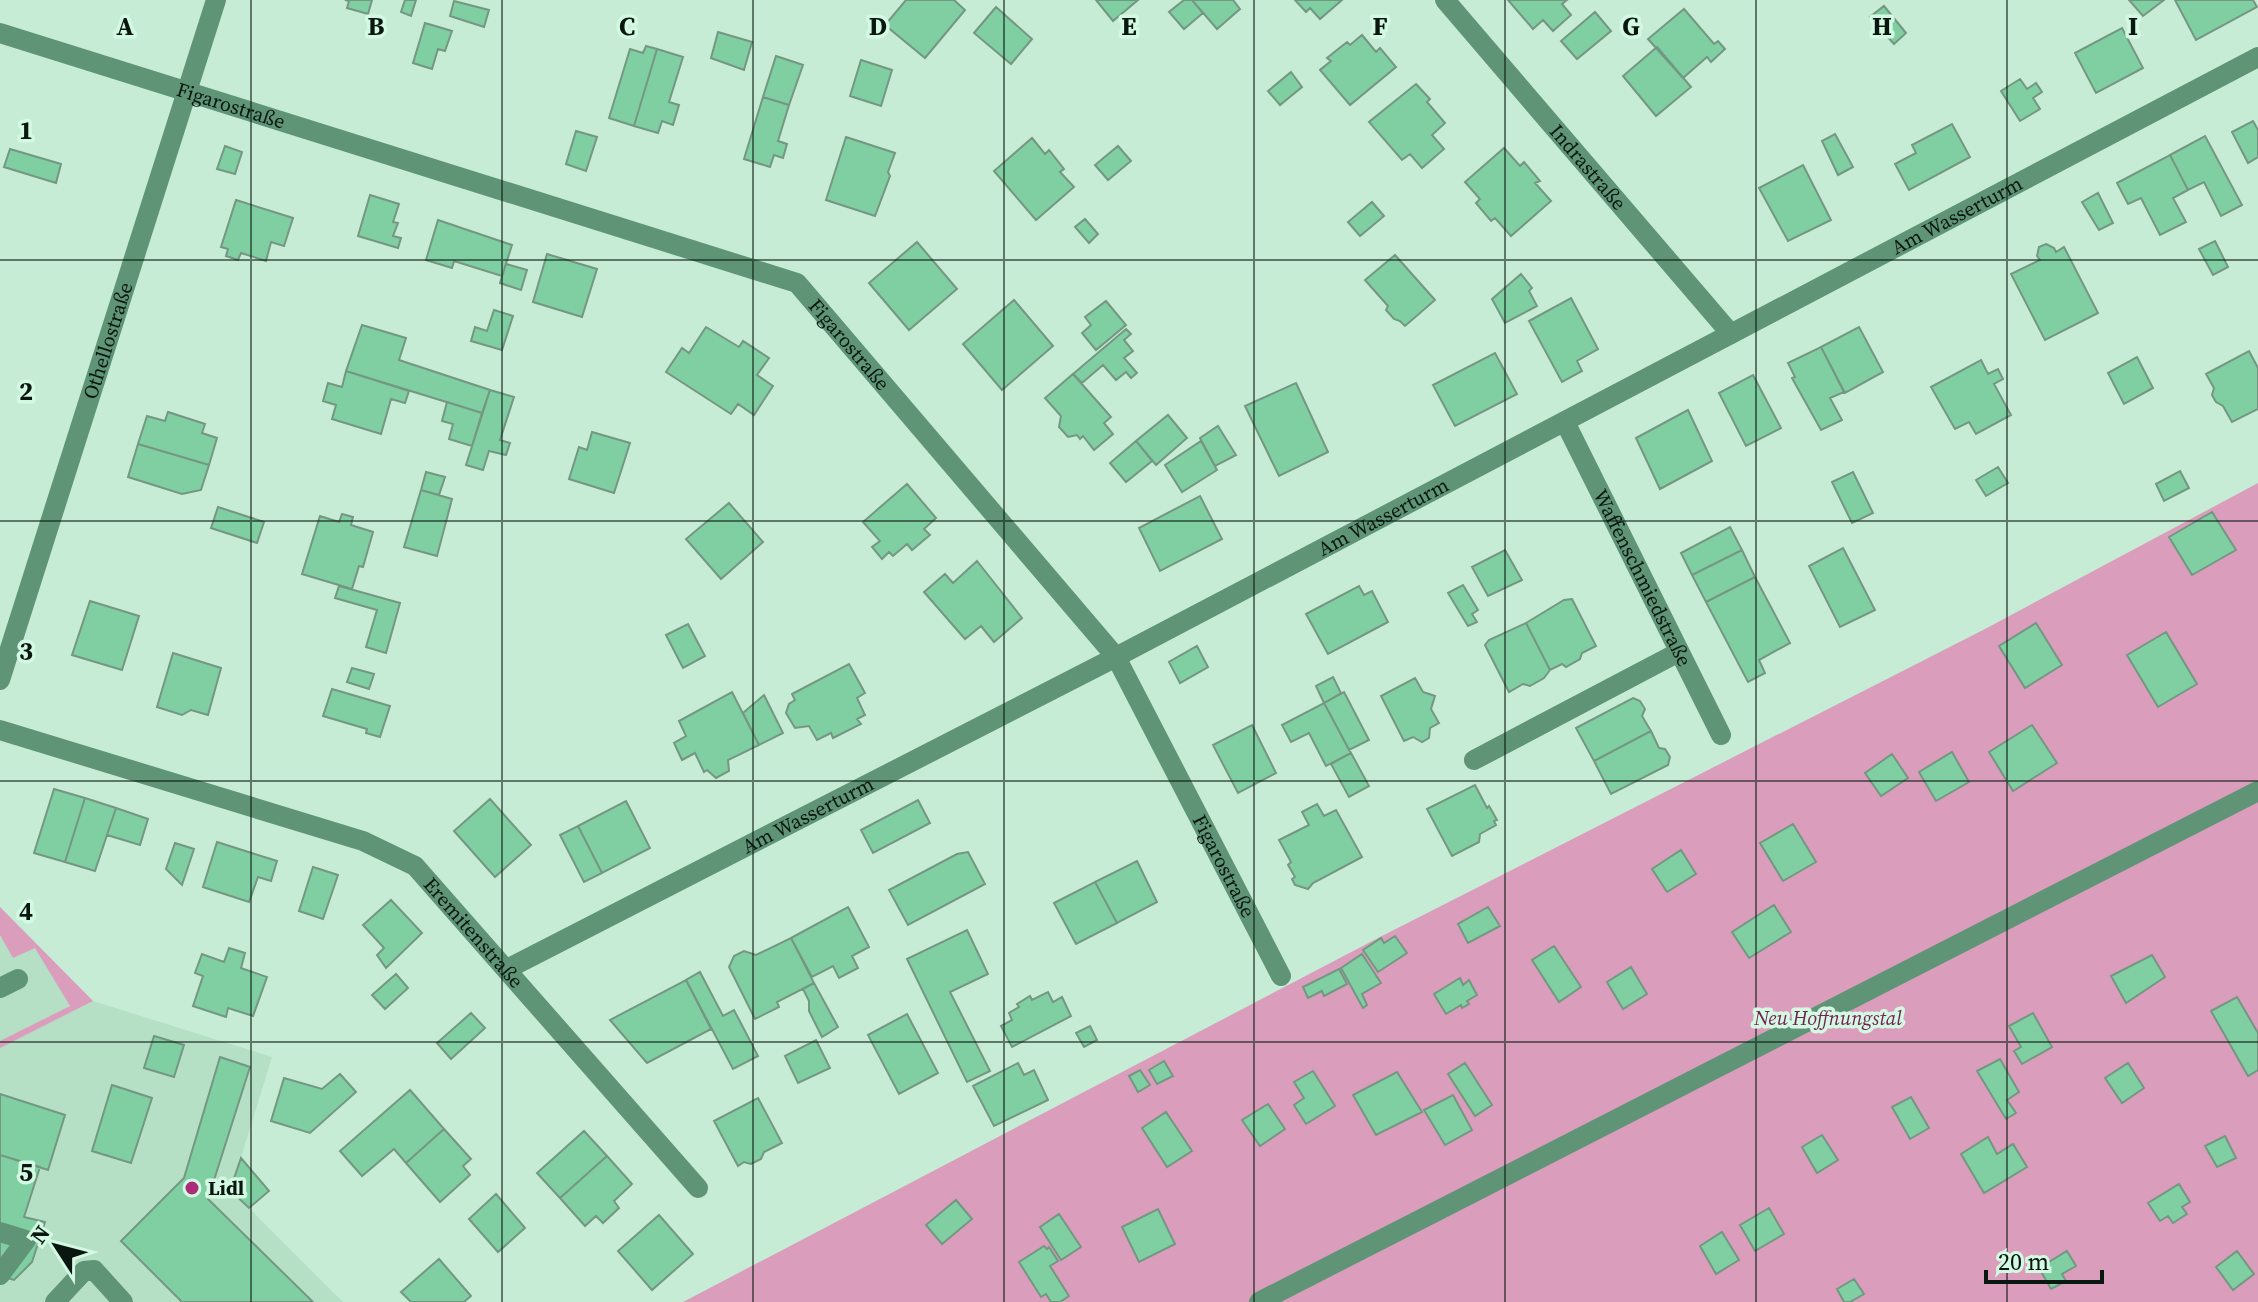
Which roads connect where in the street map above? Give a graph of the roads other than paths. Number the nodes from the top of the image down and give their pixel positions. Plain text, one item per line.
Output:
1 (216, 0) edge
2 (1445, 0) edge
3 (0, 33) edge
4 (2258, 57) edge
5 (187, 91) junction
6 (1731, 334) junction
7 (1565, 422) junction
8 (1679, 652) junction
9 (1116, 657) junction
10 (0, 680) edge
11 (0, 730) edge
12 (1721, 735) dead end
13 (1474, 760) dead end
14 (2258, 791) edge
15 (507, 969) junction
16 (1281, 976) dead end
17 (698, 1188) dead end
18 (0, 1232) edge
19 (1, 1268) edge
20 (55, 1302) edge
21 (123, 1302) edge
22 (1259, 1302) edge

1 - 5 street, Othellostraße
2 - 6 street, Indrastraße
3 - 5 street, Figarostraße
4 - 6 street, Am Wasserturm
5 - 9 street, Figarostraße
5 - 10 street, Othellostraße
6 - 7 street, Am Wasserturm
7 - 8 street, Waffenschmiedstraße
7 - 9 street, Am Wasserturm
8 - 12 street, Waffenschmiedstraße
8 - 13 street
9 - 15 street, Am Wasserturm
9 - 16 street, Figarostraße
11 - 15 street, Eremitenstraße
14 - 22 street
15 - 17 street, Eremitenstraße
18 - 19 street
20 - 21 street

